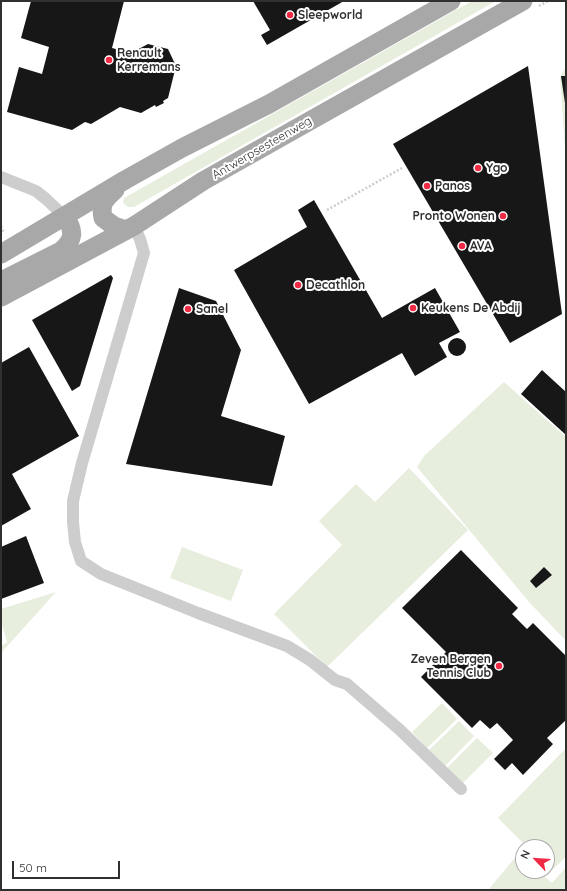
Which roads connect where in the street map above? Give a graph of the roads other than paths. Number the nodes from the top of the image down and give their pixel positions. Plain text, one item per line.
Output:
1 (451, 1) edge
2 (523, 1) edge
3 (1, 177) edge
4 (125, 180) junction
5 (65, 217) junction
6 (130, 228) junction
7 (1, 254) edge
8 (1, 281) edge
9 (1, 297) edge
10 (461, 789) dead end

1 - 4 main road
2 - 6 main road, Antwerpsesteenweg
3 - 5 street
4 - 5 main road
4 - 6 main road
5 - 7 main road
5 - 8 main road
6 - 9 main road, Antwerpsesteenweg
6 - 10 street

